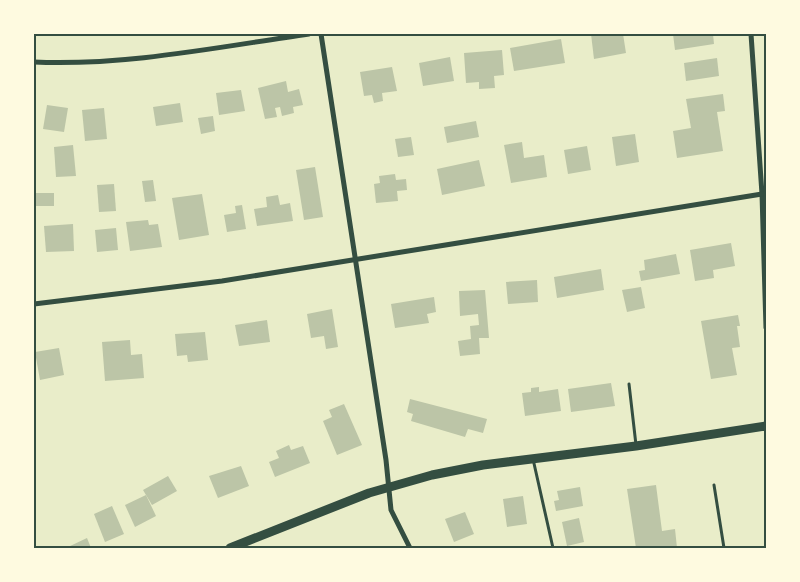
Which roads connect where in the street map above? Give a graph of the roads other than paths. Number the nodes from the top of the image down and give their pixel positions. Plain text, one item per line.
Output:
1 (309, 34) edge
2 (320, 34) edge
3 (751, 34) edge
4 (34, 62) edge
5 (34, 72) edge
6 (762, 194) junction
7 (355, 259) junction
8 (34, 304) edge
9 (766, 328) edge
10 (629, 384) dead end
11 (766, 426) edge
12 (636, 446) junction
13 (533, 459) junction
14 (714, 485) dead end
15 (389, 487) junction
16 (230, 548) edge
17 (410, 548) edge
18 (553, 548) edge
19 (724, 548) edge

1 - 4 street
2 - 7 street
3 - 6 street
4 - 5 lane
6 - 7 street
6 - 9 street
7 - 8 street
7 - 15 street
10 - 12 lane
11 - 12 main road
12 - 13 main road
13 - 15 main road
13 - 18 lane
14 - 19 lane
15 - 16 main road
15 - 17 street

